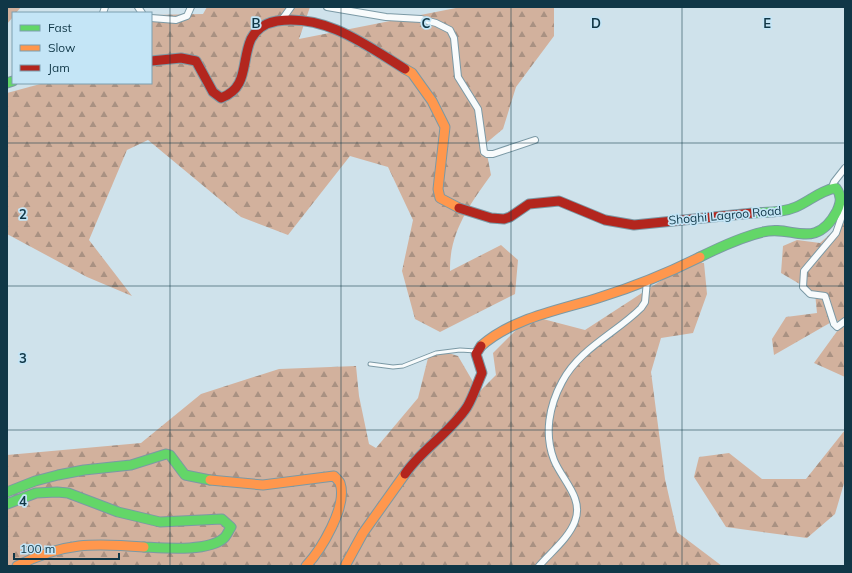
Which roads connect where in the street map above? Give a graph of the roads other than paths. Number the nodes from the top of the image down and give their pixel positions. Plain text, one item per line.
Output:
1 (191, 7) edge
2 (291, 7) edge
3 (327, 7) edge
4 (152, 18) edge
5 (281, 21) junction
6 (152, 60) edge
7 (535, 140) dead end
8 (845, 168) edge
9 (836, 189) junction
10 (647, 281) junction
11 (845, 321) edge
12 (476, 351) junction
13 (370, 364) dead end
14 (7, 492) edge
15 (7, 504) edge
16 (17, 566) edge
17 (306, 566) edge
18 (345, 566) edge
19 (539, 566) edge

1 - 4 street
2 - 5 street
3 - 7 street
5 - 6 street, Shoghi Lagroo Road
5 - 9 street, Shoghi Lagroo Road
8 - 9 street
9 - 10 street, Shoghi Lagroo Road
9 - 11 street
10 - 12 street, Shoghi Lagroo Road
10 - 19 street
12 - 13 lane
12 - 18 street
14 - 17 street
15 - 16 street

